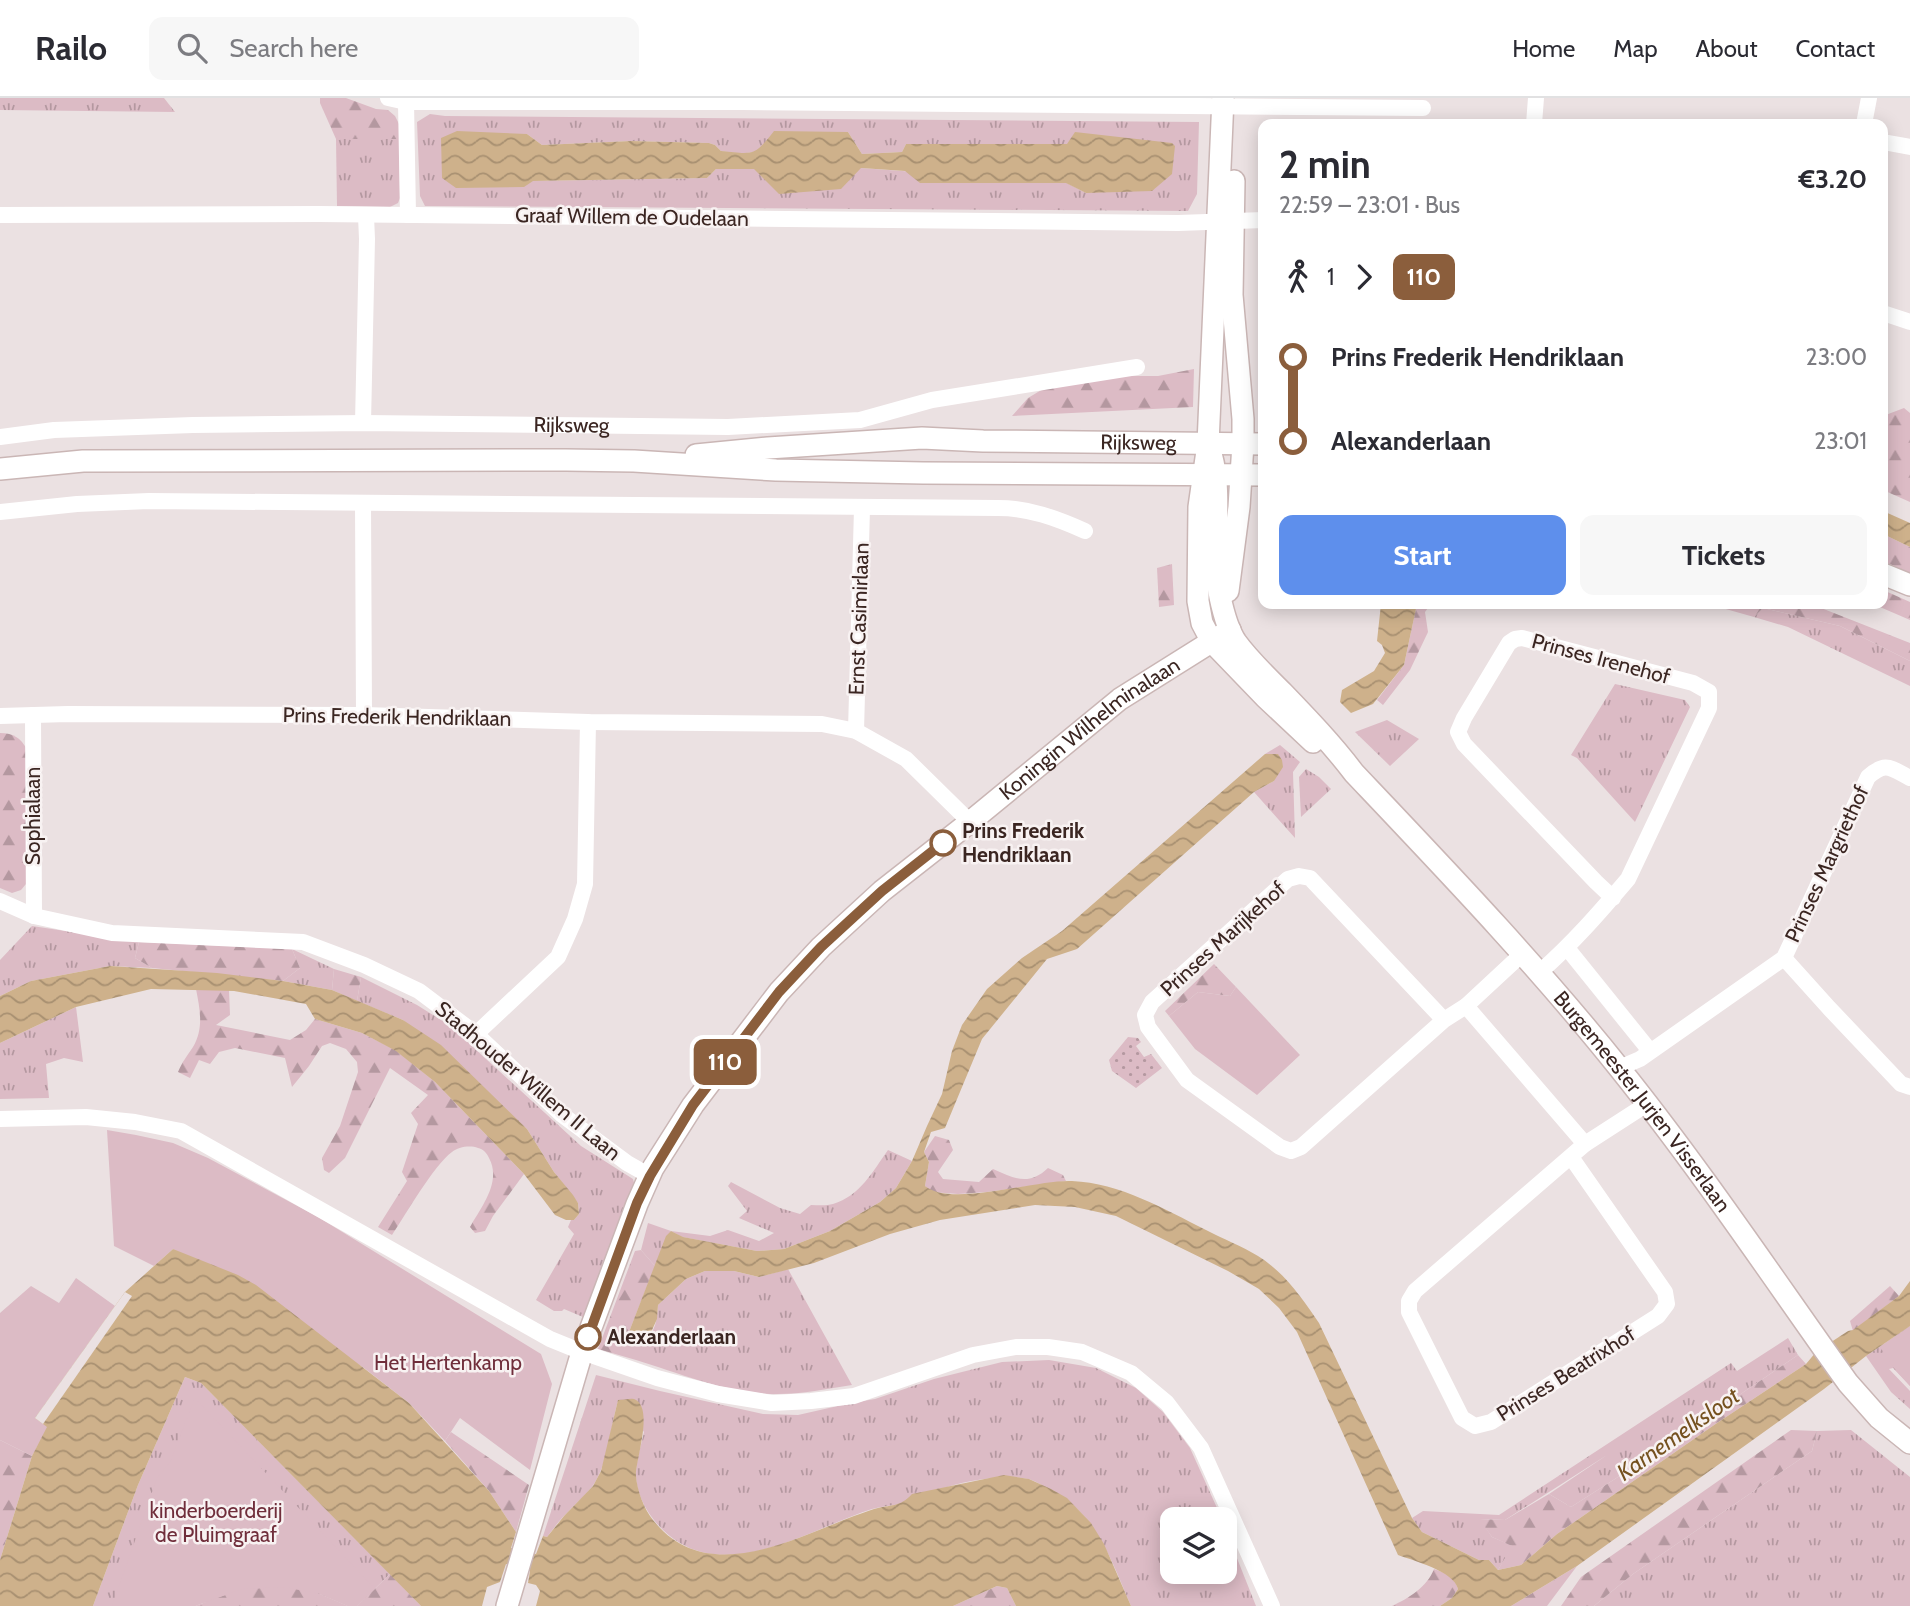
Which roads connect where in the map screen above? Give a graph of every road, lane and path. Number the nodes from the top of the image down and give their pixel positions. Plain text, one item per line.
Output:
1 (388, 98) edge
2 (1536, 98) edge
3 (1869, 98) edge
4 (405, 102) junction
5 (1229, 102) edge
6 (1423, 108) dead end
7 (1534, 119) edge
8 (1865, 119) edge
9 (1888, 143) edge
10 (1910, 147) edge
11 (0, 215) edge
12 (408, 215) junction
13 (366, 216) junction
14 (1258, 220) edge
15 (1225, 221) junction
16 (1888, 318) edge
17 (1910, 322) edge
18 (1138, 367) dead end
19 (363, 424) junction
20 (0, 437) edge
21 (1208, 443) junction
22 (1253, 444) edge
23 (634, 461) junction
24 (0, 469) edge
25 (1209, 475) junction
26 (1253, 475) edge
27 (363, 503) junction
28 (862, 508) junction
29 (0, 512) edge
30 (1085, 531) dead end
31 (1888, 577) edge
32 (1910, 585) edge
33 (1228, 623) junction
34 (1212, 642) junction
35 (33, 715) junction
36 (364, 715) junction
37 (0, 716) edge
38 (588, 722) junction
39 (856, 731) junction
40 (1354, 773) junction
41 (1910, 778) edge
42 (970, 822) junction
43 (1613, 898) junction
44 (0, 901) edge
45 (34, 916) junction
46 (1567, 948) junction
47 (1523, 953) junction
48 (1784, 958) junction
49 (1540, 972) junction
50 (1466, 1006) junction
51 (1444, 1020) junction
52 (476, 1034) junction
53 (1650, 1051) junction
54 (1619, 1068) junction
55 (1910, 1087) edge
56 (1647, 1104) junction
57 (0, 1119) edge
58 (1585, 1144) junction
59 (1571, 1157) junction
60 (650, 1176) junction
61 (582, 1352) junction
62 (1910, 1443) edge
63 (507, 1606) edge
64 (1272, 1606) edge

1 - 4 street
2 - 7 street
3 - 8 street
4 - 5 street
4 - 12 street
5 - 6 street
5 - 15 street
9 - 10 street
11 - 13 street, Graaf Willem de Oudelaan
12 - 13 street, Graaf Willem de Oudelaan
12 - 15 street, Graaf Willem de Oudelaan
13 - 19 street
14 - 15 street, Graaf Willem de Oudelaan
15 - 21 street
15 - 22 street
16 - 17 street
18 - 19 street, Rijksweg
19 - 20 street, Rijksweg
21 - 22 street, Rijksweg
21 - 23 street, Rijksweg
21 - 25 street
22 - 26 street
23 - 24 street, Rijksweg
23 - 25 street, Rijksweg
25 - 26 street, Rijksweg
25 - 33 street
25 - 34 street
26 - 33 street
27 - 28 street
27 - 29 street
27 - 36 street
28 - 30 street
28 - 39 street, Ernst Casimirlaan
31 - 32 street
33 - 34 street, Koningin Wilhelminalaan
33 - 40 street, Burgemeester Jurjen Visserlaan
34 - 40 street, Burgemeester Jurjen Visserlaan
34 - 42 street, Koningin Wilhelminalaan
35 - 36 street, Prins Frederik Hendriklaan
35 - 37 street, Prins Frederik Hendriklaan
35 - 45 street, Sophialaan
36 - 38 street, Prins Frederik Hendriklaan
38 - 39 street, Prins Frederik Hendriklaan
38 - 52 street
39 - 42 street, Prins Frederik Hendriklaan
40 - 47 street, Burgemeester Jurjen Visserlaan
41 - 48 street, Prinses Margriethof
42 - 60 street, Koningin Wilhelminalaan
43 - 43 street, Prinses Irenehof
43 - 46 street, Prinses Irenehof
44 - 45 street, Stadhouder Willem II Laan
45 - 52 street, Stadhouder Willem II Laan
46 - 49 street, Prinses Irenehof
46 - 53 street, Burgemeester Jurjen Visserlaan
47 - 49 street, Burgemeester Jurjen Visserlaan
47 - 50 street, Prinses Marijkehof
48 - 53 street, Prinses Margriethof
48 - 55 street, Prinses Margriethof
49 - 54 street, Burgemeester Jurjen Visserlaan
50 - 51 street, Prinses Marijkehof
50 - 58 street
51 - 51 street, Prinses Marijkehof
52 - 60 street, Stadhouder Willem II Laan
53 - 54 street, Prinses Margriethof
54 - 56 street, Burgemeester Jurjen Visserlaan
56 - 58 street, Prinses Beatrixhof
56 - 62 street, Burgemeester Jurjen Visserlaan
57 - 61 street
58 - 59 street, Prinses Beatrixhof
59 - 59 street, Prinses Beatrixhof
60 - 61 street, Koningin Wilhelminalaan
61 - 63 street, Koningin Wilhelminalaan
61 - 64 street

